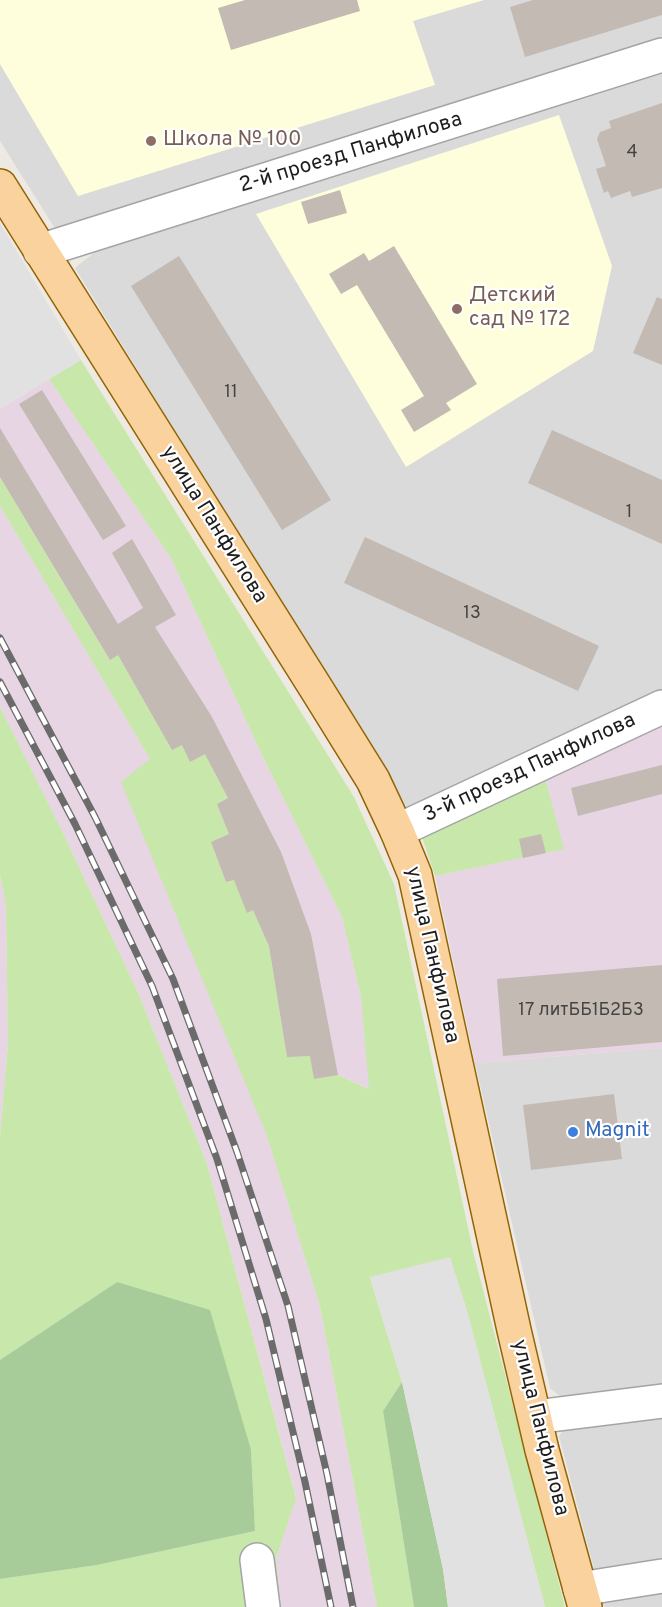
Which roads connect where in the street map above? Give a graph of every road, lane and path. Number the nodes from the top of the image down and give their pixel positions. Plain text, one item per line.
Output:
1 (662, 55) edge
2 (0, 186) edge
3 (40, 251) junction
4 (662, 707) edge
5 (397, 831) junction
6 (662, 1401) edge
7 (535, 1417) junction
8 (257, 1560) dead end
9 (662, 1576) edge
10 (582, 1598) edge
11 (263, 1607) edge

1 - 3 street, 2-й проезд Панфилова
2 - 3 main road, улица Панфилова
3 - 5 main road, улица Панфилова
4 - 5 street, 3-й проезд Панфилова
5 - 7 main road, улица Панфилова
6 - 7 street
7 - 10 main road, улица Панфилова
8 - 11 street
9 - 10 street

